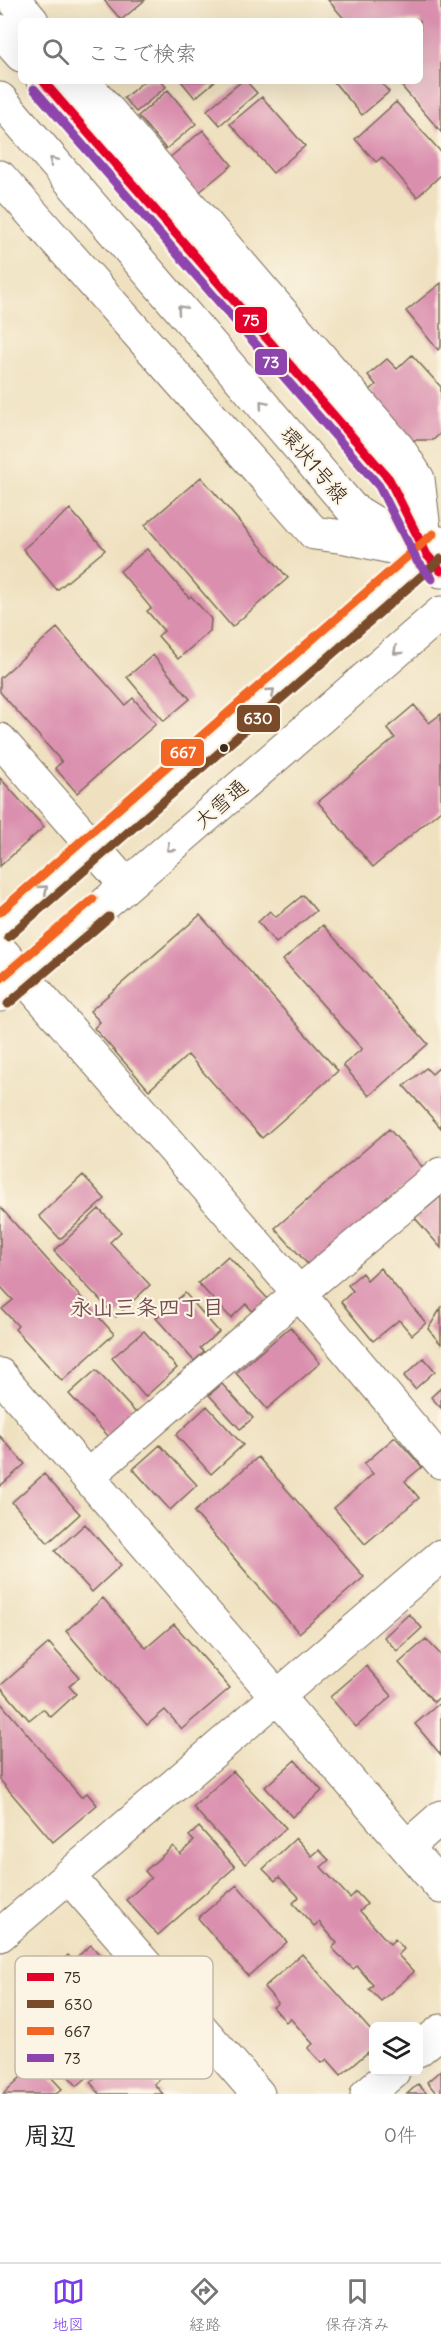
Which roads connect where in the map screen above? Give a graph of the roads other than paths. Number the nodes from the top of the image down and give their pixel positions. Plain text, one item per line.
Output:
1 (14, 0) edge
2 (29, 18) edge
3 (0, 31) edge
4 (18, 52) edge
5 (46, 84) edge
6 (86, 84) edge
7 (0, 99) edge
8 (0, 177) edge
9 (436, 556) edge
10 (441, 613) edge
11 (0, 740) edge
12 (92, 847) junction
13 (126, 885) junction
14 (0, 928) edge
15 (0, 950) edge
16 (11, 986) edge
17 (441, 1174) edge
18 (298, 1293) junction
19 (0, 1375) edge
20 (441, 1462) edge
21 (88, 1476) junction
22 (441, 1556) edge
23 (278, 1696) junction
24 (441, 1817) edge
25 (407, 1847) junction
26 (68, 1876) junction
27 (441, 1887) edge
28 (0, 1935) edge
29 (138, 1956) edge
30 (441, 2031) edge
31 (213, 2042) edge
32 (423, 2046) edge
33 (388, 2076) edge
34 (258, 2094) edge
35 (367, 2094) edge

1 - 2 main road
3 - 4 main road
5 - 9 main road
6 - 9 main road
9 -> 7 main road, 環状1号線
8 - 9 main road
12 -> 9 main road
10 -> 13 main road, 大雪通
11 - 12 main road
12 - 13 main road
14 -> 12 main road
13 - 16 main road, 大雪通
15 - 16 main road
16 - 18 main road
17 - 18 main road
18 - 20 main road
18 - 21 main road
19 - 21 main road
21 - 23 main road
22 - 23 main road
23 - 25 main road
23 - 26 main road
24 - 25 main road
25 - 27 main road
26 - 28 main road
26 - 29 main road
30 - 32 main road
31 - 34 main road
33 - 35 main road

